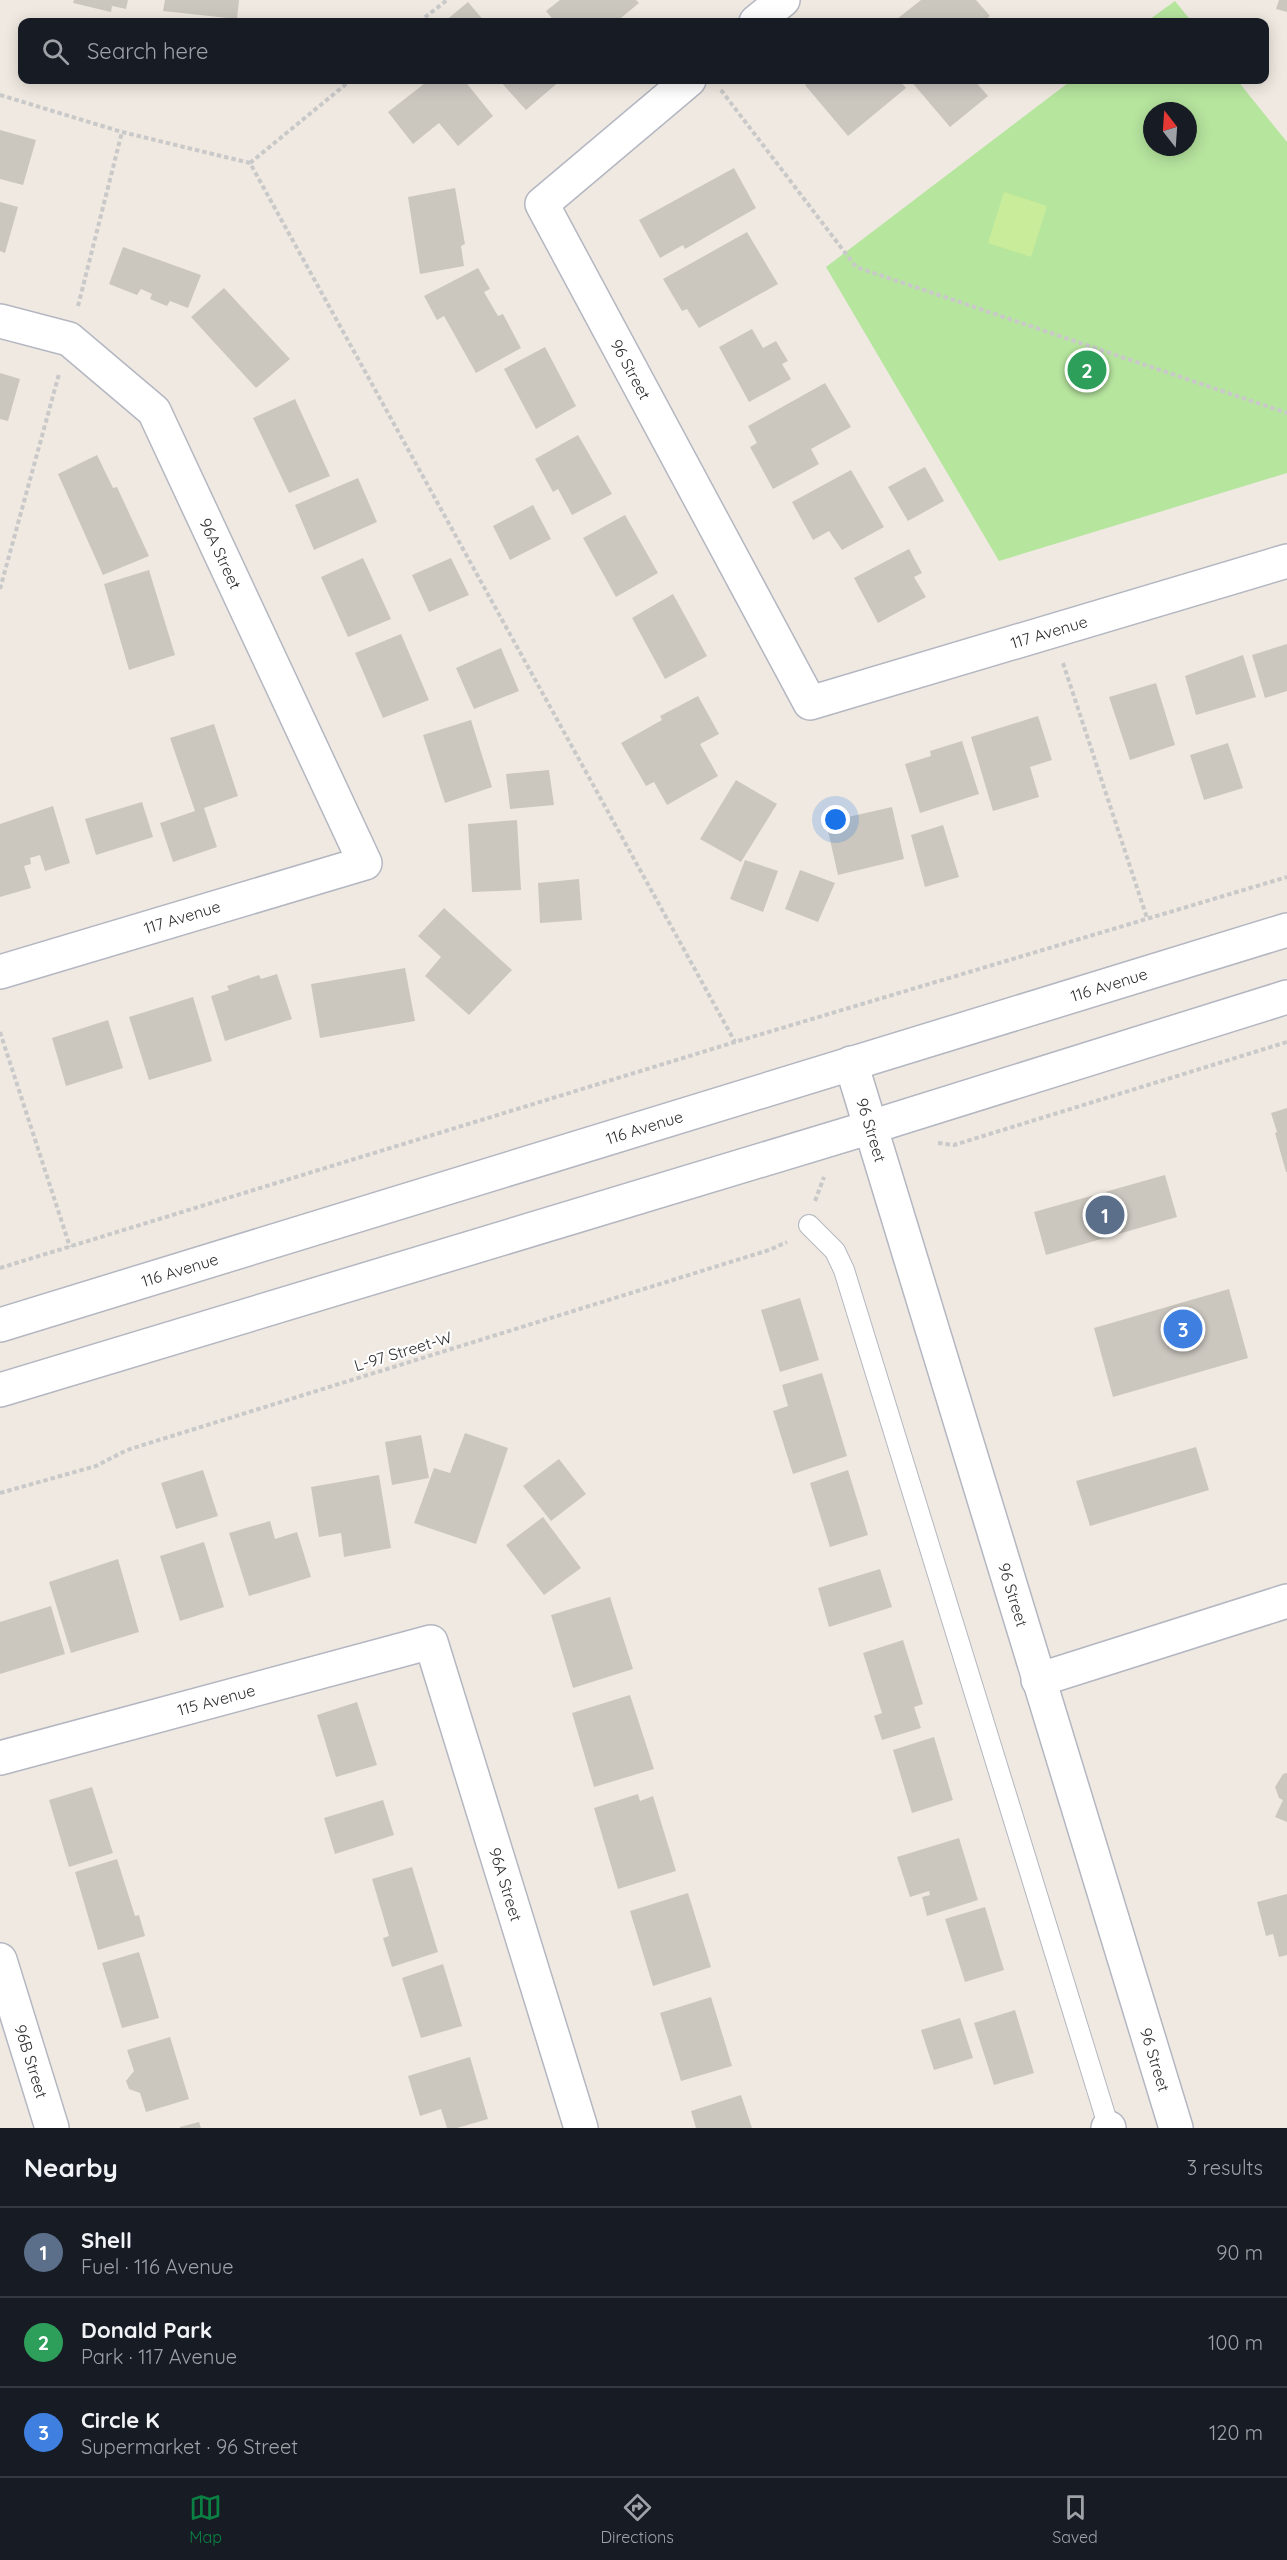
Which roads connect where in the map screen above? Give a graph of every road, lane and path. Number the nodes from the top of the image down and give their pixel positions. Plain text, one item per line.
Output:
1 (447, 0) edge
2 (783, 0) edge
3 (424, 18) edge
4 (761, 18) edge
5 (346, 84) edge
6 (684, 84) edge
7 (720, 89) dead end
8 (0, 95) edge
9 (250, 163) junction
10 (0, 321) edge
11 (1287, 413) edge
12 (1287, 561) edge
13 (1053, 631) junction
14 (810, 703) joint
15 (365, 863) joint
16 (1287, 877) edge
17 (1147, 918) junction
18 (1287, 930) edge
19 (0, 972) edge
20 (1287, 997) edge
21 (0, 1032) edge
22 (735, 1042) junction
23 (1287, 1042) edge
24 (851, 1063) junction
25 (871, 1127) junction
26 (936, 1143) dead end
27 (826, 1172) dead end
28 (809, 1225) junction
29 (70, 1247) junction
30 (0, 1268) edge
31 (0, 1325) edge
32 (0, 1390) edge
33 (0, 1493) edge
34 (1287, 1601) edge
35 (431, 1642) joint
36 (1038, 1680) junction
37 (0, 1758) edge
38 (0, 1960) edge
39 (52, 2128) edge
40 (581, 2128) edge
41 (1109, 2128) edge
42 (1176, 2128) edge

1 - 3 path
2 - 4 street
5 - 9 path
6 - 14 street, 96 Street
7 - 11 path
8 - 9 path
9 - 22 path
10 - 15 street, 96A Street
12 - 13 street, 117 Avenue
13 - 14 street, 117 Avenue
13 - 17 path
15 - 19 street, 117 Avenue
16 - 17 path
17 - 22 path
18 - 24 street, 116 Avenue
20 - 25 street
21 - 29 path
22 - 29 path
23 - 26 path
24 - 25 street, 96 Street
24 - 31 street, 116 Avenue
25 - 32 street
25 - 36 street, 96 Street
27 - 28 path
28 - 33 path, L-97 Street-W
28 - 41 lane
29 - 30 path
34 - 36 street
35 - 37 street, 115 Avenue
35 - 40 street, 96A Street
36 - 42 street, 96 Street
38 - 39 street, 96B Street

